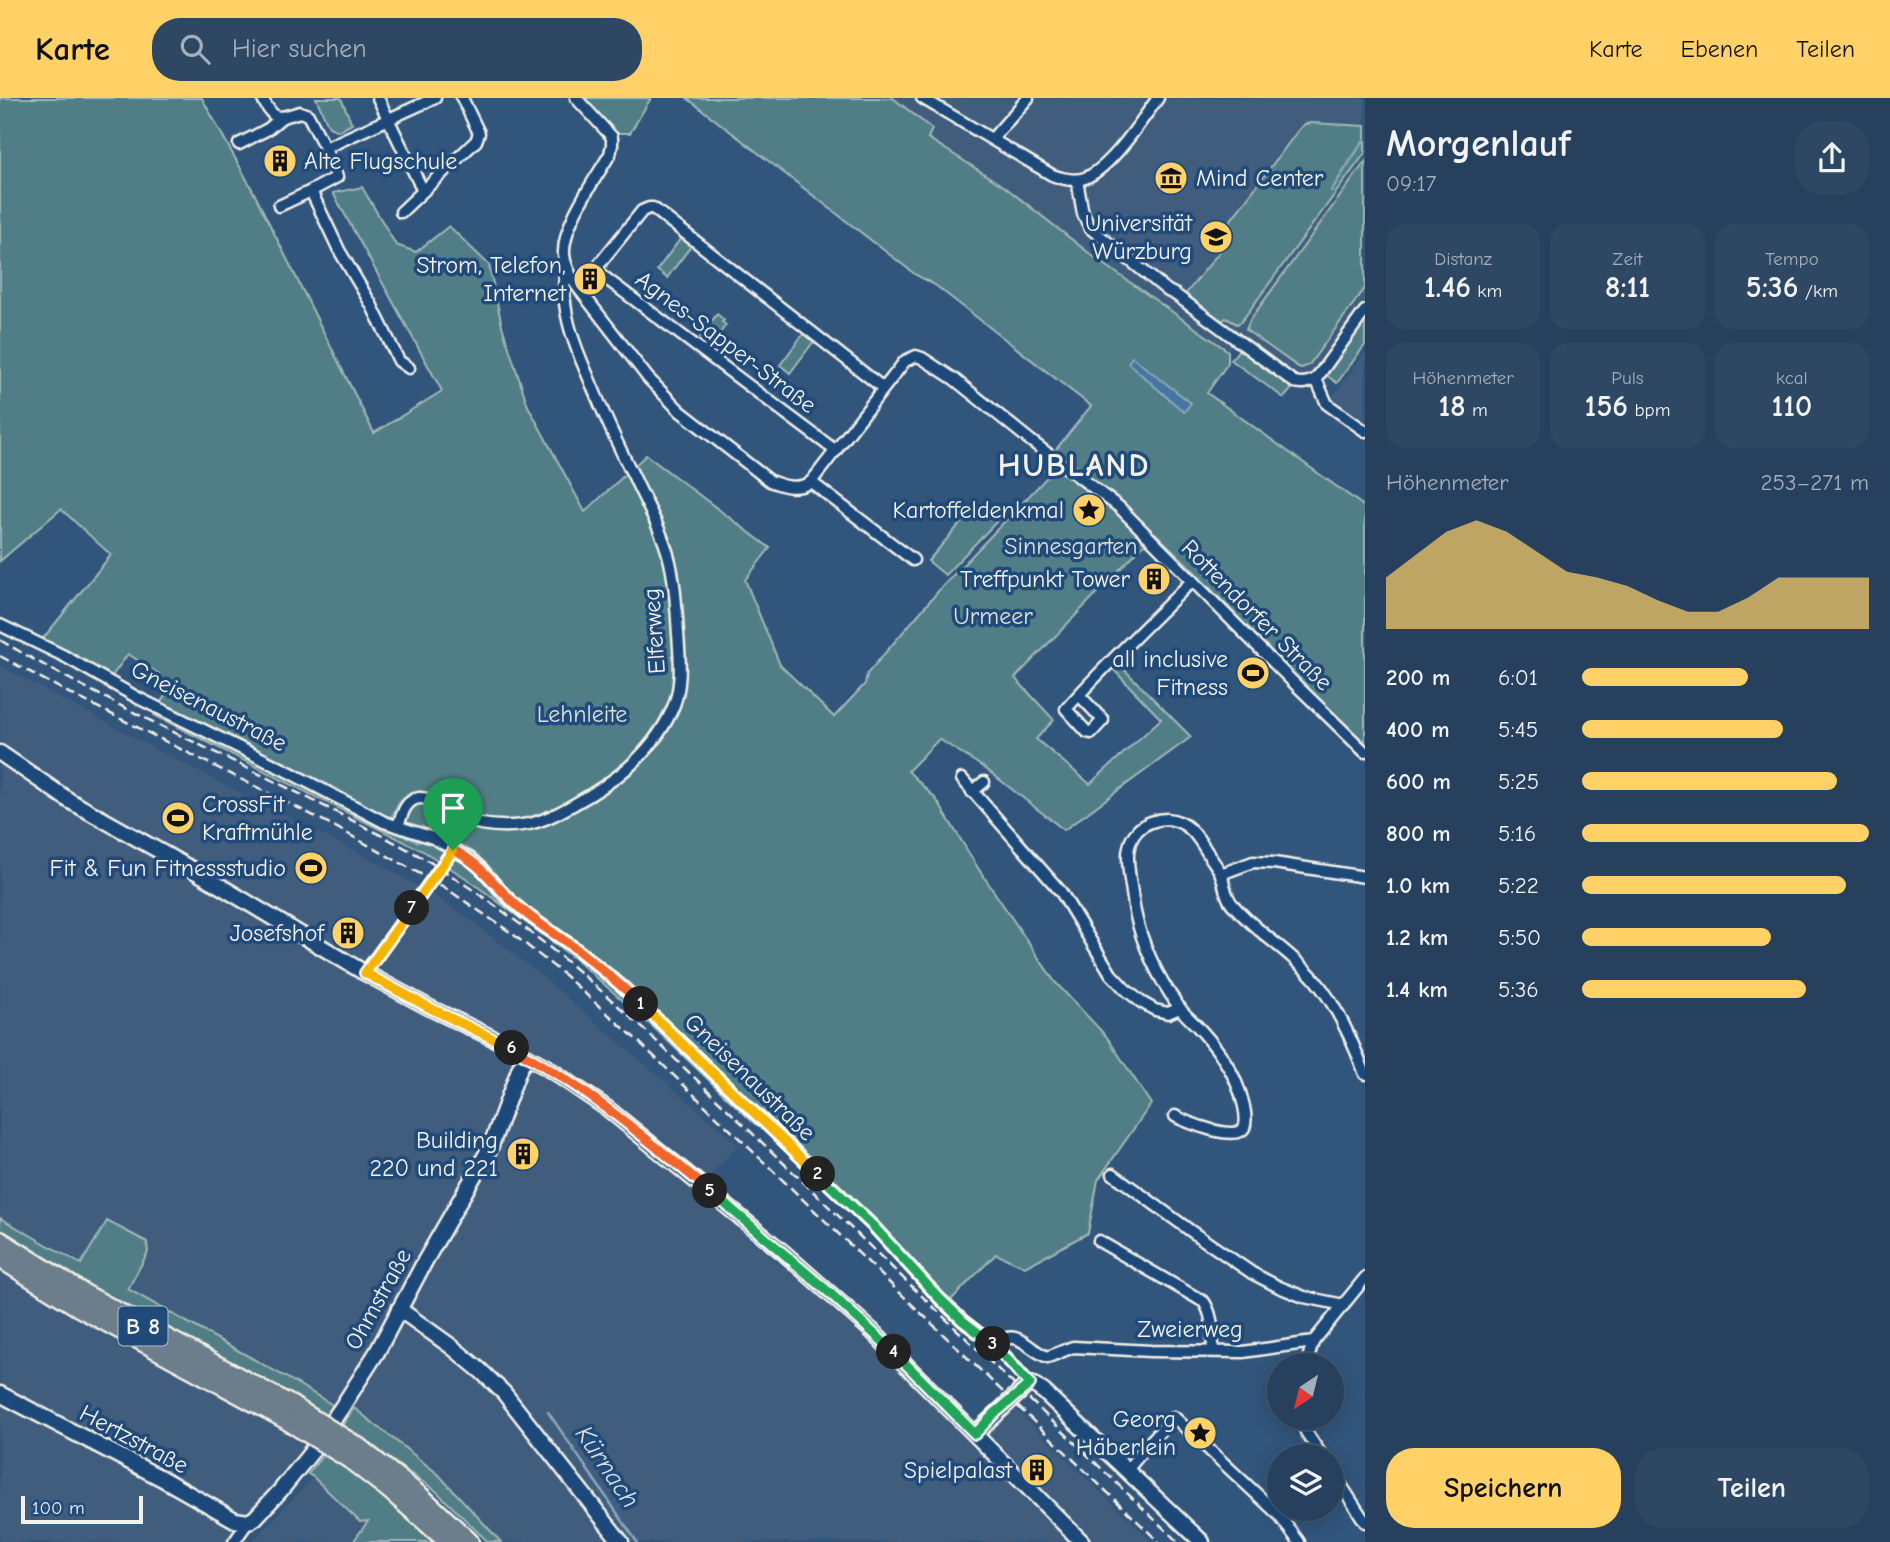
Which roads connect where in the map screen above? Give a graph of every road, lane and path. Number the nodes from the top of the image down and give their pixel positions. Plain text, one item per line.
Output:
1 (262, 98) edge
2 (378, 98) edge
3 (435, 98) edge
4 (462, 98) edge
5 (576, 98) edge
6 (922, 98) edge
7 (1028, 98) edge
8 (1158, 98) edge
9 (281, 118) junction
10 (388, 120) junction
11 (992, 139) junction
12 (239, 144) dead end
13 (325, 148) junction
14 (1077, 180) junction
15 (311, 191) junction
16 (423, 191) junction
17 (278, 206) dead end
18 (401, 212) dead end
19 (566, 268) junction
20 (1365, 311) edge
21 (409, 368) dead end
22 (1316, 379) junction
23 (883, 388) junction
24 (1365, 431) edge
25 (836, 451) junction
26 (811, 482) junction
27 (913, 560) dead end
28 (1193, 580) junction
29 (0, 625) edge
30 (1079, 695) dead end
31 (1365, 752) edge
32 (0, 753) edge
33 (962, 779) dead end
34 (984, 782) dead end
35 (972, 792) junction
36 (398, 826) junction
37 (453, 850) junction
38 (1221, 874) junction
39 (1365, 877) edge
40 (365, 973) junction
41 (1180, 1008) junction
42 (527, 1056) junction
43 (1365, 1074) edge
44 (1175, 1116) dead end
45 (1244, 1129) junction
46 (1249, 1142) dead end
47 (1113, 1174) dead end
48 (0, 1241) edge
49 (1099, 1241) dead end
50 (0, 1258) edge
51 (1365, 1278) edge
52 (1344, 1305) junction
53 (399, 1310) junction
54 (1313, 1342) junction
55 (999, 1349) junction
56 (1213, 1352) junction
57 (1310, 1353) edge
58 (1030, 1384) junction
59 (0, 1394) edge
60 (287, 1411) junction
61 (975, 1434) junction
62 (354, 1454) junction
63 (1127, 1470) junction
64 (1344, 1490) edge
65 (248, 1522) junction
66 (1365, 1522) edge
67 (234, 1542) edge
68 (449, 1542) edge
69 (469, 1542) edge
70 (621, 1542) edge
71 (1082, 1542) edge
72 (1202, 1542) edge
73 (1299, 1542) edge

1 - 9 street
2 - 10 street
3 - 10 street
4 - 16 street
5 - 19 street
6 - 11 street
7 - 11 street
8 - 14 street
9 - 12 street
9 - 13 street
10 - 13 street
10 - 16 street
11 - 14 street
13 - 15 street
14 - 22 street
15 - 17 street
15 - 21 street
16 - 18 street
19 - 26 street
19 - 36 street, Elferweg
20 - 22 street
22 - 24 street
23 - 25 street
23 - 25 street, Agnes-Sapper-Straße
23 - 28 street, Rottendorfer Straße
25 - 26 street
26 - 27 street
28 - 30 street
28 - 31 street, Rottendorfer Straße
29 - 36 street, Gneisenaustraße
32 - 40 street
33 - 35 street
34 - 35 street
35 - 41 street
36 - 37 street
37 - 40 street
37 - 55 street, Gneisenaustraße
38 - 39 street
38 - 41 street
38 - 43 street
40 - 42 street
41 - 45 street
42 - 53 street, Ohmstraße
42 - 61 street
44 - 45 street
45 - 46 street
47 - 52 street
48 - 60 highway, B 8
49 - 56 street
50 - 60 highway, B 8
51 - 52 street
52 - 54 street
53 - 65 street, Ohmstraße
53 - 70 street
54 - 56 street, Zweierweg
54 - 57 street
55 - 56 street, Zweierweg
55 - 58 street, Gneisenaustraße
58 - 61 street
58 - 63 street, Gneisenaustraße
59 - 65 street, Hertzstraße
60 - 62 highway, B 8, bridge
61 - 71 street
62 - 68 highway, B 8
62 - 69 highway, B 8
63 - 72 street, Gneisenaustraße
63 - 73 street
64 - 66 street
65 - 67 street, Ohmstraße

